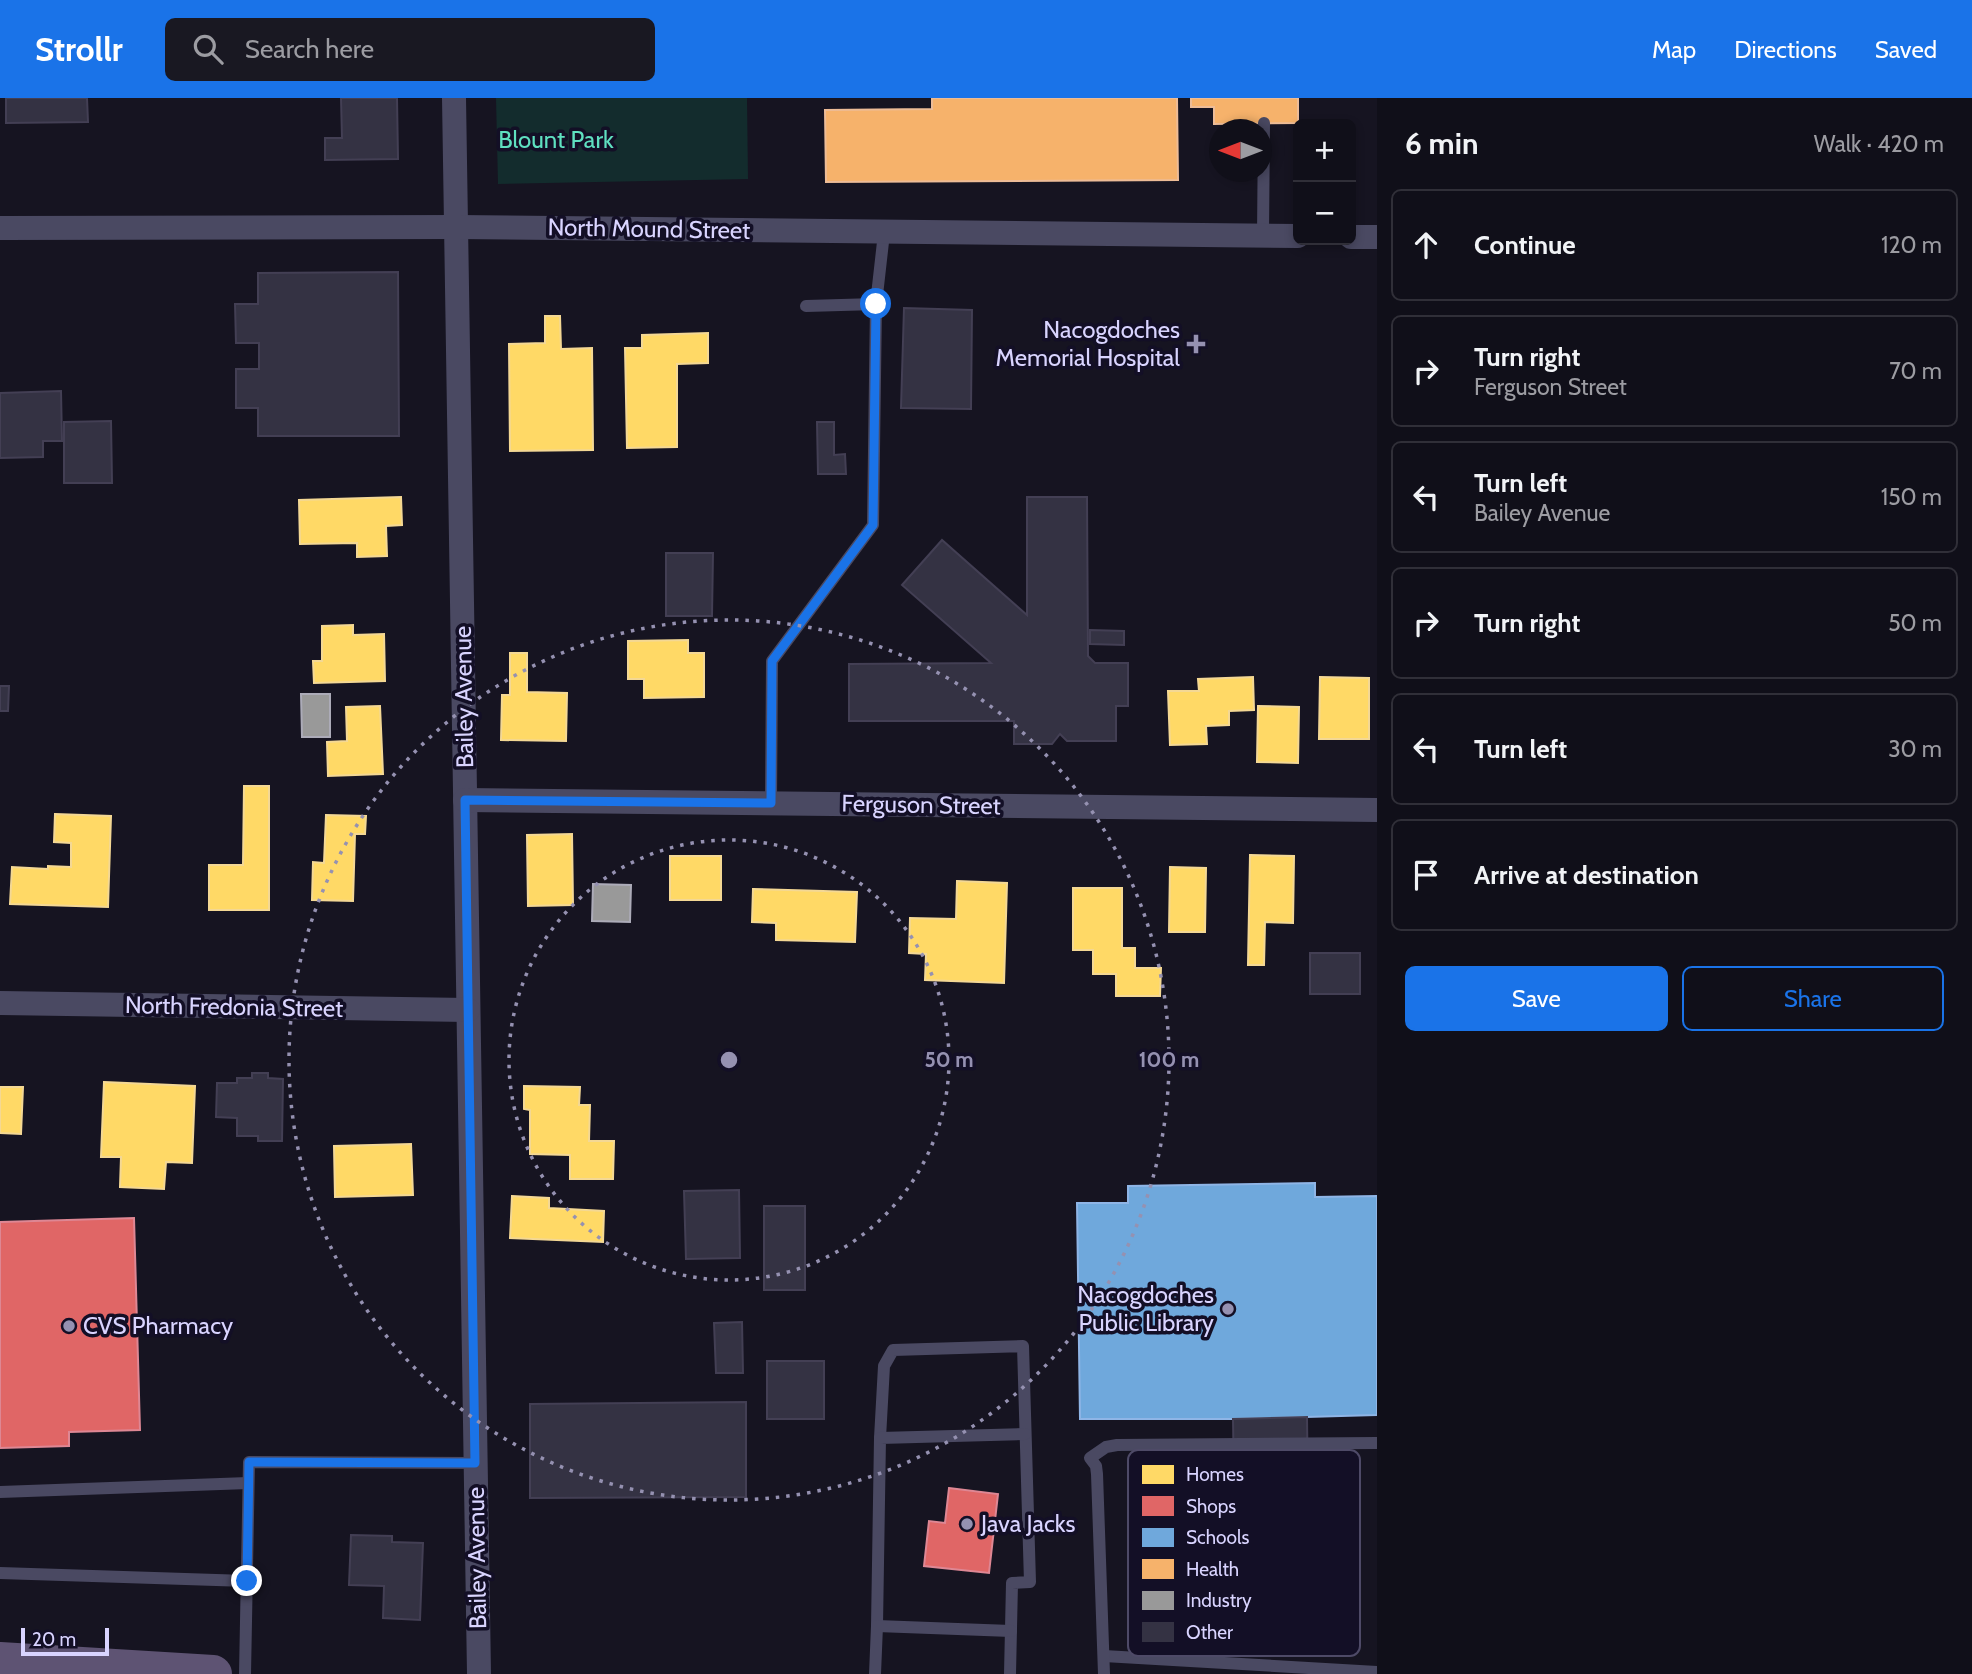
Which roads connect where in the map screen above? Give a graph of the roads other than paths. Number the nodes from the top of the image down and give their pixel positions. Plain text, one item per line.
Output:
1 (454, 98) edge
2 (1263, 182) edge
3 (457, 227) junction
4 (0, 228) edge
5 (884, 233) junction
6 (1263, 235) junction
7 (1293, 236) edge
8 (1356, 237) edge
9 (1377, 237) edge
10 (876, 304) junction
11 (806, 306) dead end
12 (465, 800) junction
13 (771, 803) junction
14 (1377, 810) edge
15 (0, 1003) edge
16 (468, 1010) junction
17 (1025, 1434) junction
18 (880, 1438) junction
19 (1377, 1443) edge
20 (475, 1463) junction
21 (248, 1483) junction
22 (0, 1492) edge
23 (0, 1573) edge
24 (247, 1581) junction
25 (877, 1626) junction
26 (1011, 1631) junction
27 (1104, 1656) junction
28 (1, 1660) edge
29 (1377, 1672) edge
30 (213, 1674) edge
31 (245, 1674) edge
32 (479, 1674) edge
33 (875, 1674) edge
34 (1010, 1674) edge
35 (1104, 1674) edge

1 - 3 street, Bailey Avenue
2 - 6 lane
3 - 4 street, North Mound Street
3 - 5 street, North Mound Street
3 - 12 street, Bailey Avenue
5 - 6 street, North Mound Street
5 - 10 lane
6 - 7 street, North Mound Street
8 - 9 street
10 - 11 lane
10 - 13 lane
12 - 13 street, Ferguson Street
12 - 16 street, Bailey Avenue
13 - 14 street, Ferguson Street
15 - 16 street, North Fredonia Street
16 - 20 street, Bailey Avenue
17 - 18 lane
17 - 18 lane
17 - 26 lane
18 - 25 lane
19 - 27 lane
20 - 21 lane
20 - 32 street, Bailey Avenue
21 - 22 lane
21 - 24 lane
23 - 24 lane
24 - 31 lane
25 - 26 lane
25 - 33 lane
26 - 34 lane
27 - 29 lane
27 - 35 lane
28 - 30 main road

